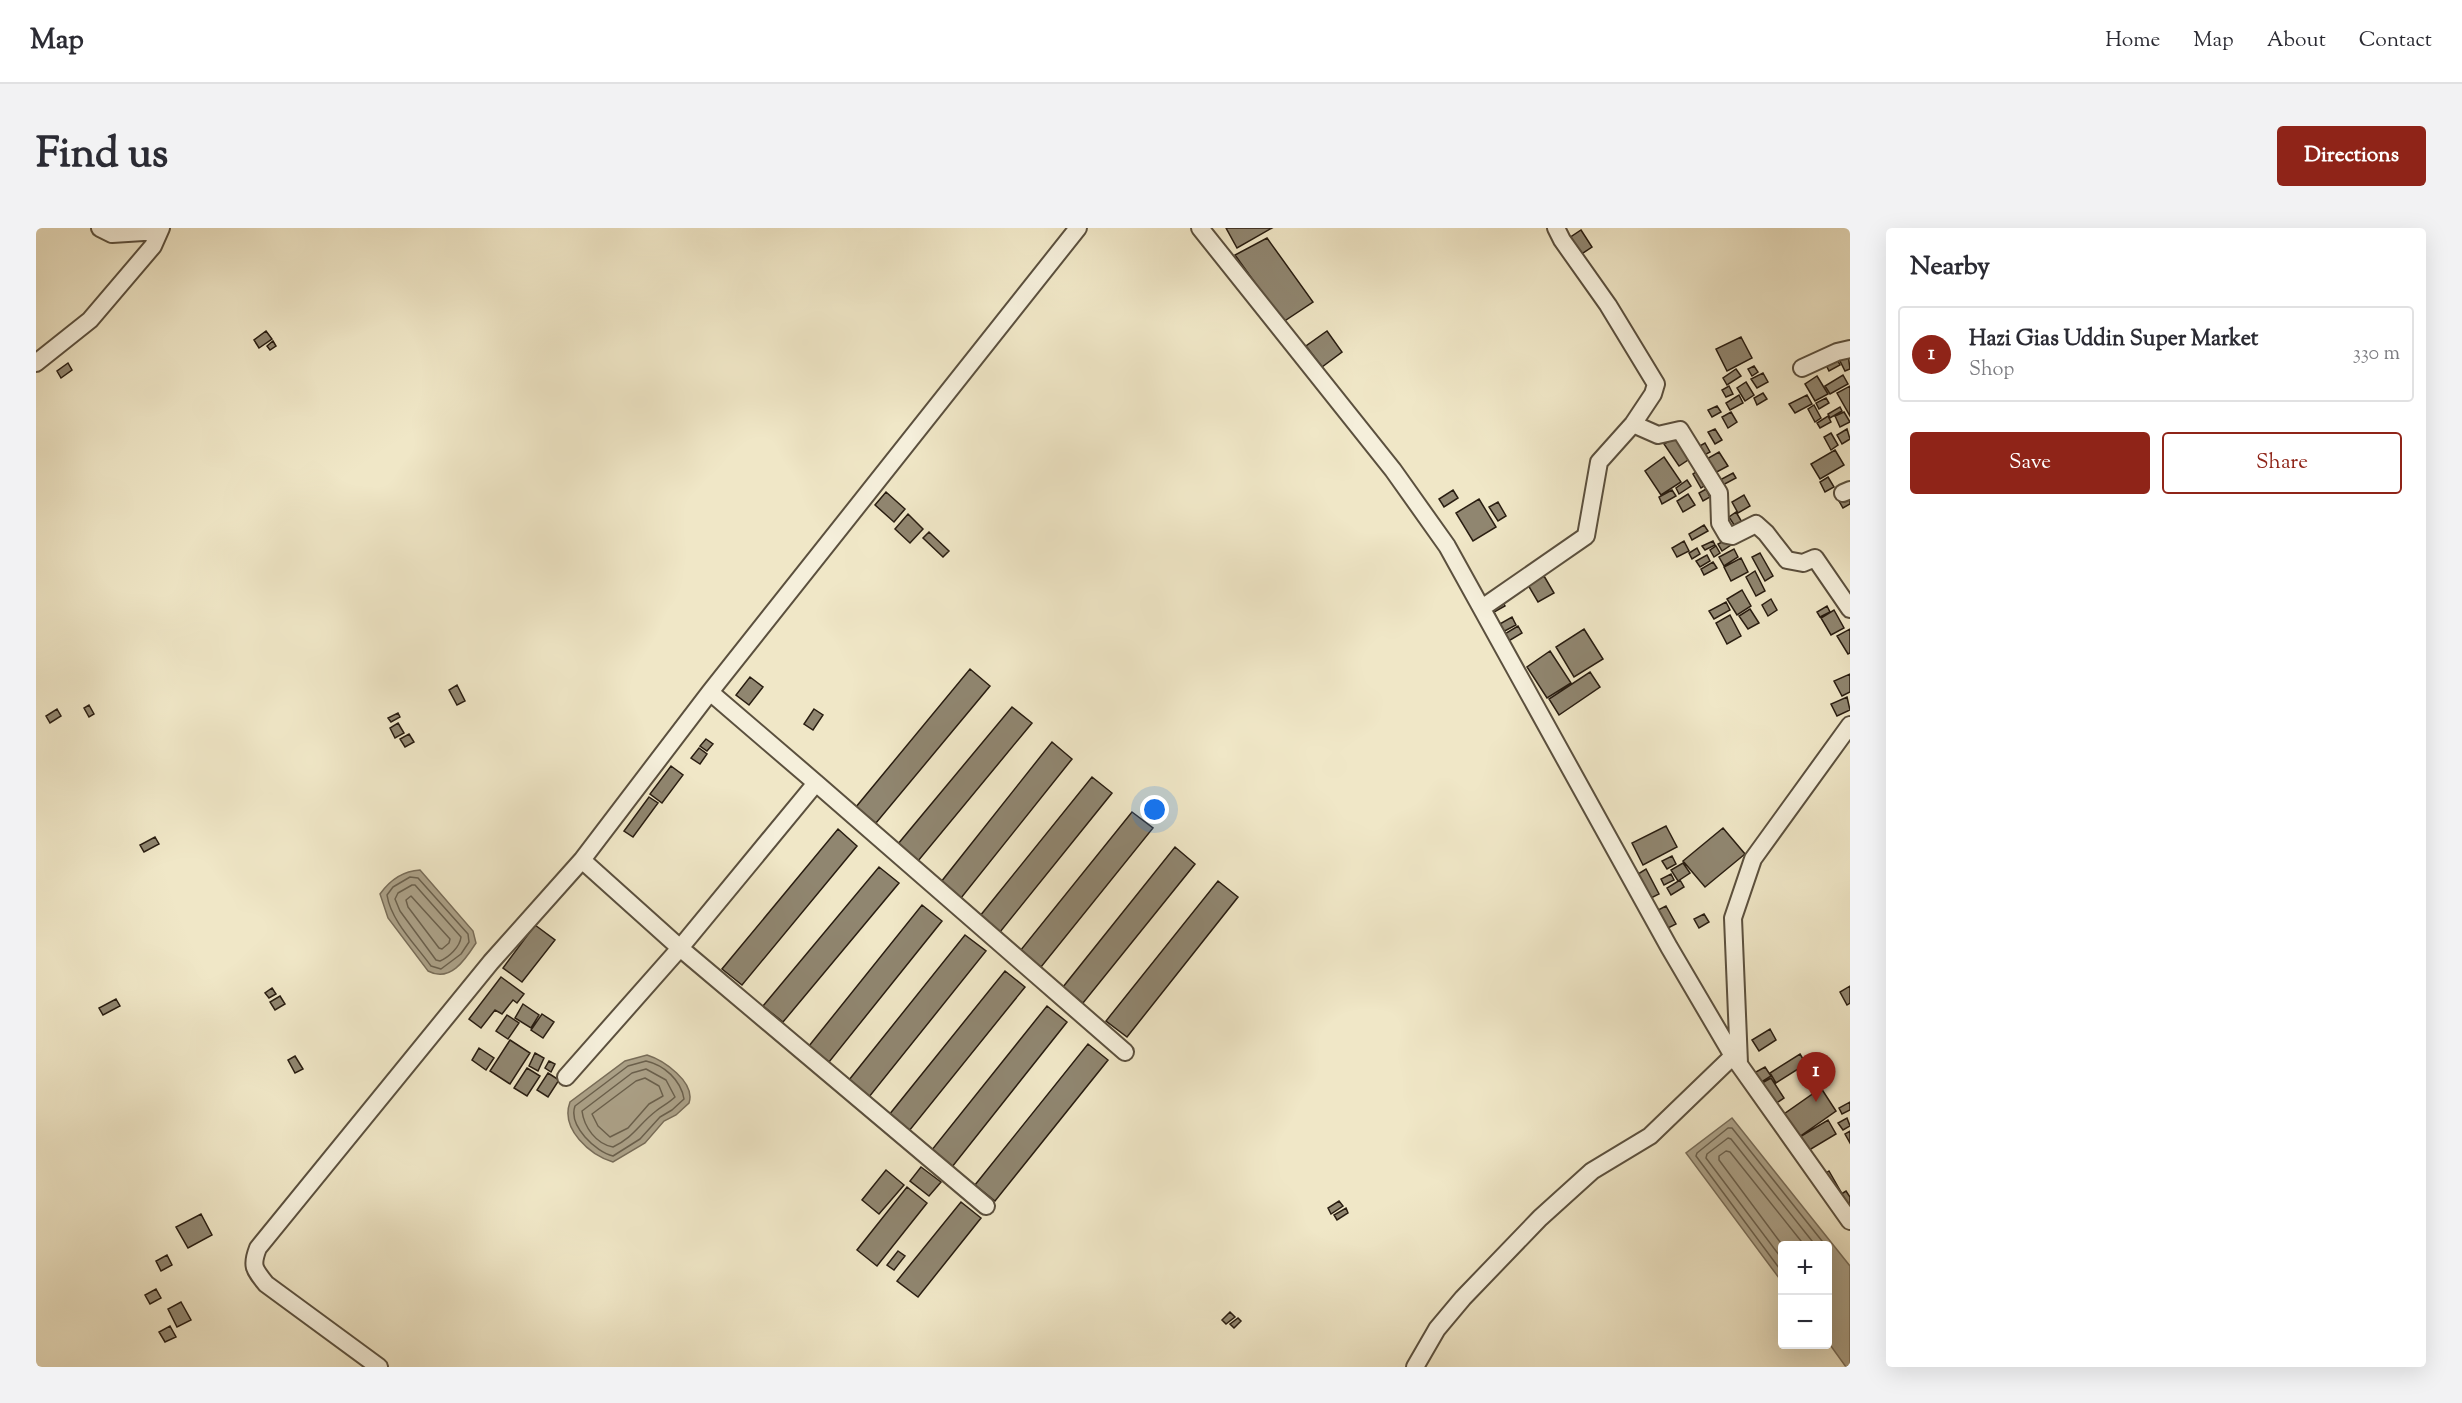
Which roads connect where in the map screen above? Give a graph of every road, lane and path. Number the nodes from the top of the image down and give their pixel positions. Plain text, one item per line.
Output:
1 (100, 228) edge
2 (1078, 228) edge
3 (1200, 228) edge
4 (1556, 228) edge
5 (160, 229) edge
6 (1850, 349) edge
7 (36, 363) edge
8 (1802, 368) dead end
9 (1633, 424) junction
10 (1482, 608) junction
11 (1850, 609) edge
12 (710, 692) junction
13 (1850, 725) edge
14 (816, 783) junction
15 (582, 860) junction
16 (680, 948) junction
17 (1125, 1052) dead end
18 (1736, 1059) junction
19 (566, 1077) dead end
20 (986, 1206) dead end
21 (1850, 1221) edge
22 (379, 1367) edge
23 (1415, 1367) edge

1 - 5 street
2 - 12 street
3 - 10 street
4 - 9 street
5 - 7 street
6 - 8 street
9 - 10 street
9 - 11 street
10 - 18 street
12 - 14 street
12 - 15 street
13 - 18 street
14 - 16 street
14 - 17 street
15 - 16 street
15 - 22 street
16 - 19 street
16 - 20 street
18 - 21 street
18 - 23 street

